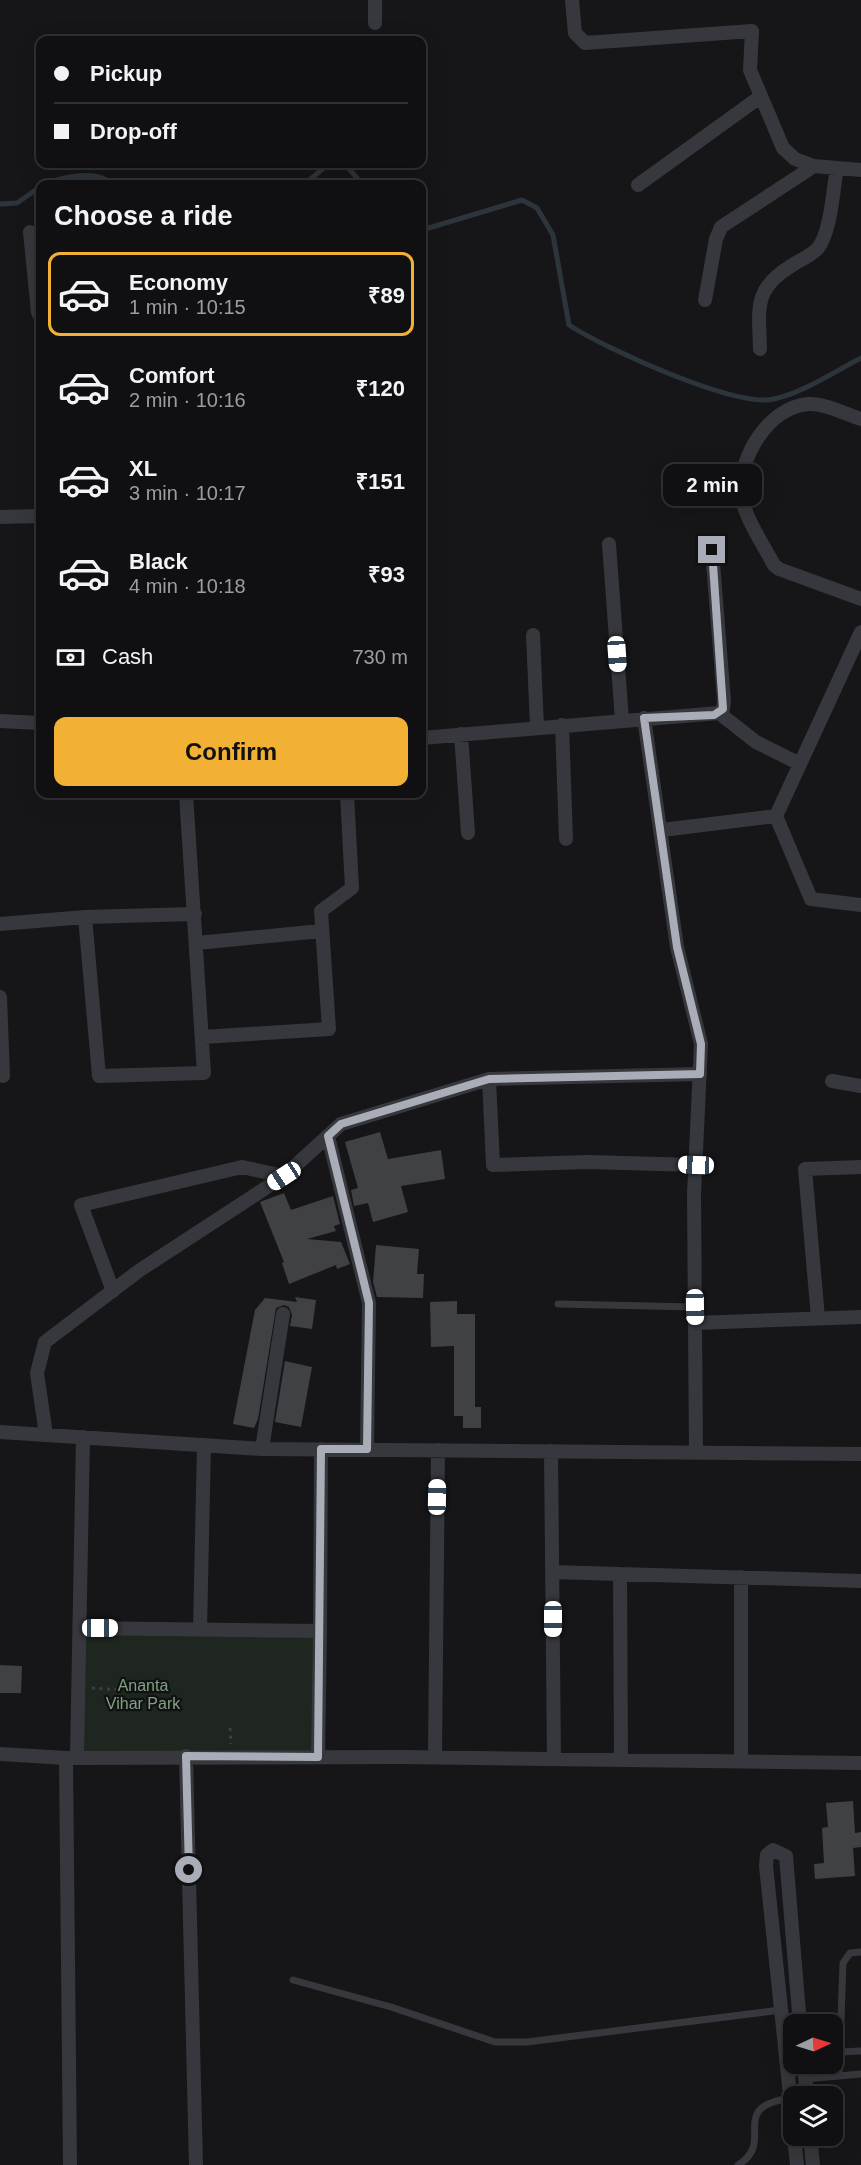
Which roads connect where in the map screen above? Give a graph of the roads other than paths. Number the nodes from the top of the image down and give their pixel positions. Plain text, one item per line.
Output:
1 (375, 0) edge
2 (572, 0) edge
3 (375, 23) dead end
4 (760, 97) junction
5 (814, 166) junction
6 (837, 168) junction
7 (861, 170) edge
8 (638, 185) dead end
9 (30, 232) dead end
10 (36, 292) edge
11 (705, 300) dead end
12 (760, 349) dead end
13 (861, 419) edge
14 (36, 516) edge
15 (0, 517) edge
16 (609, 544) dead end
17 (712, 550) dead end
18 (861, 599) edge
19 (861, 632) edge
20 (533, 634) dead end
21 (719, 713) junction
22 (644, 718) junction
23 (622, 720) junction
24 (0, 721) edge
25 (36, 723) edge
26 (562, 725) junction
27 (537, 728) junction
28 (461, 734) junction
29 (426, 738) edge
30 (798, 763) junction
31 (186, 798) edge
32 (347, 798) edge
33 (776, 816) junction
34 (662, 830) junction
35 (468, 833) dead end
36 (566, 839) dead end
37 (861, 905) edge
38 (195, 914) junction
39 (85, 917) junction
40 (0, 924) edge
41 (321, 931) junction
42 (197, 943) junction
43 (0, 997) edge
44 (203, 1037) junction
45 (700, 1074) junction
46 (3, 1076) dead end
47 (489, 1079) junction
48 (832, 1081) dead end
49 (861, 1086) edge
50 (328, 1136) junction
51 (696, 1165) junction
52 (861, 1167) edge
53 (284, 1176) junction
54 (113, 1291) junction
55 (558, 1304) dead end
56 (695, 1307) junction
57 (283, 1314) dead end
58 (861, 1317) edge
59 (818, 1318) junction
60 (695, 1323) junction
61 (0, 1432) edge
62 (45, 1435) junction
63 (83, 1437) junction
64 (204, 1445) junction
65 (262, 1449) junction
66 (321, 1449) junction
67 (367, 1449) junction
68 (438, 1450) junction
69 (551, 1451) junction
70 (696, 1452) junction
71 (861, 1454) edge
72 (552, 1572) junction
73 (620, 1574) junction
74 (741, 1577) junction
75 (861, 1581) edge
76 (80, 1628) junction
77 (200, 1630) junction
78 (320, 1631) junction
79 (0, 1754) edge
80 (186, 1756) junction
81 (318, 1757) junction
82 (435, 1757) junction
83 (71, 1758) junction
84 (554, 1759) junction
85 (621, 1760) junction
86 (741, 1761) junction
87 (861, 1763) edge
88 (861, 1952) edge
89 (293, 1980) dead end
90 (781, 2010) junction
91 (799, 2014) edge
92 (841, 2014) edge
93 (861, 2051) edge
94 (843, 2052) edge
95 (805, 2074) edge
96 (861, 2074) edge
97 (839, 2075) joint
98 (805, 2079) junction
99 (789, 2086) edge
100 (806, 2086) edge
101 (783, 2099) edge
102 (795, 2146) edge
103 (811, 2146) edge
104 (70, 2165) edge
105 (196, 2165) edge
106 (738, 2165) edge
107 (797, 2165) edge
108 (813, 2165) edge

1 - 3 street
2 - 4 street
4 - 5 street
4 - 8 street
5 - 6 street
5 - 11 street
6 - 7 street
6 - 12 street
9 - 10 street
13 - 18 street
14 - 15 street
16 - 23 street
17 - 21 street
19 - 30 street
20 - 27 street
21 - 22 street
21 - 30 street
22 - 23 street
22 - 34 street
23 - 26 street
24 - 25 street
26 - 27 street
26 - 36 street
27 - 28 street
28 - 29 street
28 - 35 street
30 - 33 street
31 - 38 street
32 - 41 street
33 - 34 street
33 - 37 street
34 - 45 street
38 - 39 street
38 - 42 street
39 - 40 street
39 - 44 street
41 - 42 street
41 - 44 street
42 - 44 street
43 - 46 street
45 - 47 street
45 - 51 street
47 - 50 street
47 - 51 street
48 - 49 street
50 - 53 street
50 - 67 street
51 - 56 street
52 - 59 street
53 - 54 street
53 - 54 street
54 - 62 street
55 - 56 lane
56 - 60 street
57 - 65 street
58 - 59 street
59 - 60 street
60 - 70 street
61 - 62 street
62 - 63 street
63 - 64 street
63 - 76 street
64 - 65 street
64 - 77 street
65 - 66 street
66 - 67 street
66 - 78 street
67 - 68 street
68 - 69 street
68 - 82 street
69 - 70 street
69 - 72 street
70 - 71 street
72 - 73 street
72 - 84 street
73 - 74 street
73 - 85 street
74 - 75 street
74 - 86 street
76 - 77 street
76 - 83 street
77 - 78 street
78 - 81 street
79 - 83 street
80 - 81 street
80 - 83 street
80 - 105 street
81 - 82 street
82 - 84 street
83 - 104 street
84 - 85 street
85 - 86 street
86 - 87 street
88 - 92 lane
89 - 90 lane
90 - 91 street
90 - 99 street
93 - 94 lane
95 - 98 street
96 - 97 lane
97 - 98 lane
98 - 100 street
101 - 106 lane
102 - 107 street
103 - 108 street

